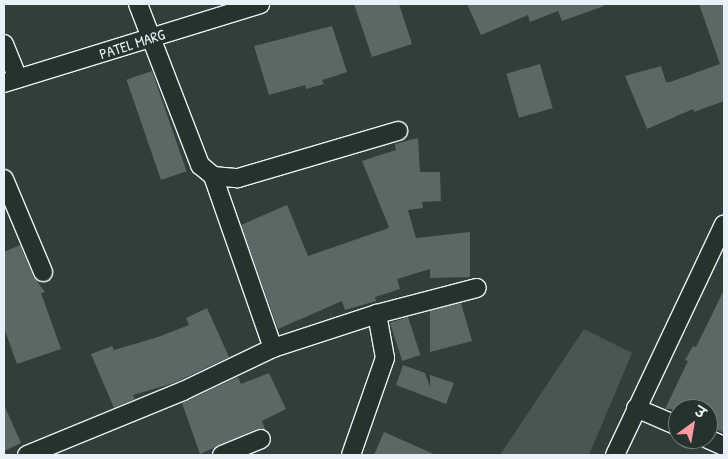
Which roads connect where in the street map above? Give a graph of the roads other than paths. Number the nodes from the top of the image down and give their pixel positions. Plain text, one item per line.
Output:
1 (138, 4) edge
2 (260, 4) edge
3 (149, 39) junction
4 (4, 44) edge
5 (11, 81) edge
6 (398, 131) dead end
7 (213, 176) junction
8 (4, 179) edge
9 (724, 224) edge
10 (42, 272) dead end
11 (477, 288) dead end
12 (377, 314) junction
13 (273, 348) junction
14 (636, 408) junction
15 (668, 422) edge
16 (261, 439) dead end
17 (27, 455) edge
18 (222, 455) edge
19 (351, 455) edge
20 (615, 455) edge

1 - 3 street
2 - 3 street, PATEL MARG
3 - 5 street, PATEL MARG
3 - 7 street
4 - 5 street
6 - 7 street
7 - 13 street
8 - 10 street
9 - 14 street
11 - 12 street
12 - 13 street
12 - 19 street
13 - 17 street
14 - 15 street
14 - 20 street
16 - 18 street

